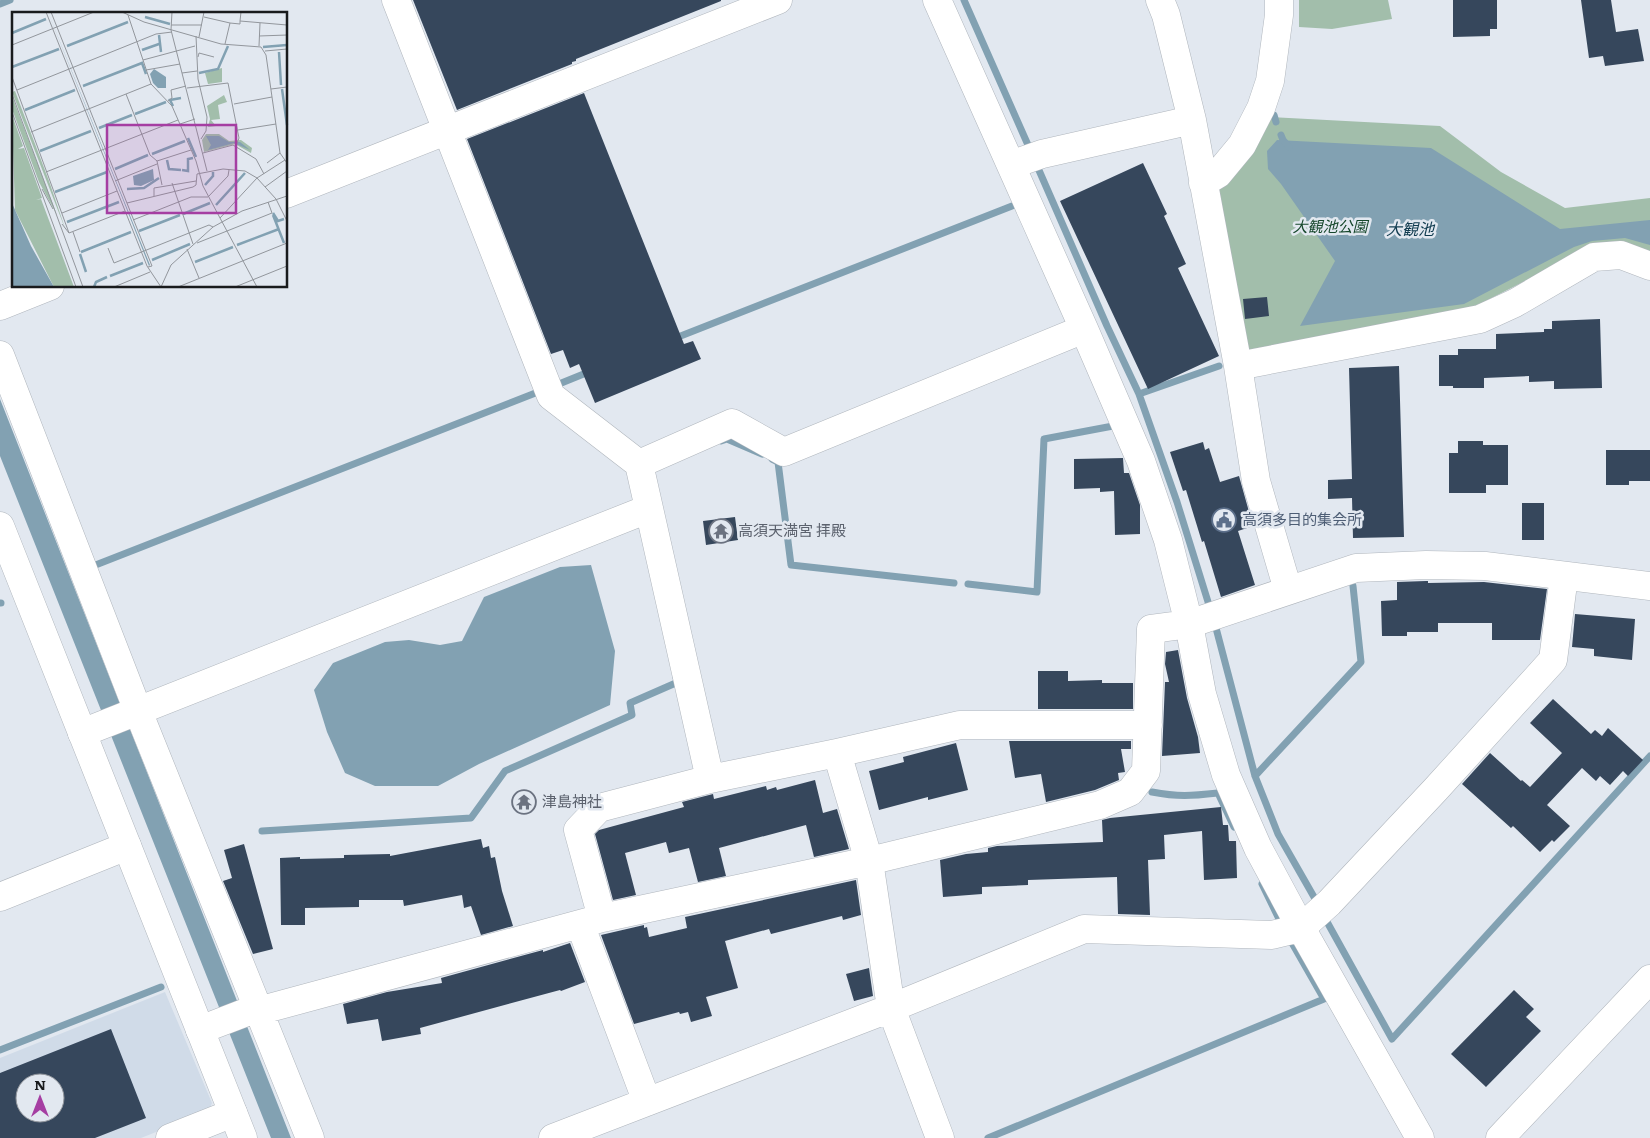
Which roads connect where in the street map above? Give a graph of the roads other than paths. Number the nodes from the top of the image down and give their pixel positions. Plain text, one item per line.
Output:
1 (396, 0) edge
2 (778, 0) edge
3 (937, 0) edge
4 (1160, 0) edge
5 (1279, 0) edge
6 (1192, 120) junction
7 (448, 131) junction
8 (1011, 165) junction
9 (1203, 183) junction
10 (288, 193) edge
11 (1650, 266) edge
12 (45, 288) edge
13 (0, 306) edge
14 (1084, 329) junction
15 (0, 355) edge
16 (1238, 366) junction
17 (639, 464) junction
18 (648, 509) junction
19 (0, 526) edge
20 (1564, 576) junction
21 (1650, 586) edge
22 (1288, 590) junction
23 (1189, 624) junction
24 (135, 712) junction
25 (1148, 725) junction
26 (90, 730) junction
27 (837, 753) junction
28 (710, 779) junction
29 (127, 846) junction
30 (869, 861) junction
31 (0, 897) edge
32 (591, 921) junction
33 (1301, 928) junction
34 (1650, 979) edge
35 (891, 1008) junction
36 (254, 1010) junction
37 (210, 1026) junction
38 (647, 1102) junction
39 (233, 1113) junction
40 (170, 1138) edge
41 (243, 1138) edge
42 (310, 1138) edge
43 (553, 1138) edge
44 (940, 1138) edge
45 (1420, 1138) edge
46 (1500, 1138) edge

1 - 7 street
2 - 7 street
3 - 8 street
4 - 6 street
5 - 9 street
6 - 8 street
6 - 9 street
7 - 10 street
7 - 17 street
8 - 14 street
9 - 16 street
11 - 16 street
12 - 13 street
14 - 17 street
14 - 23 street
15 - 24 street
16 - 22 street
17 - 18 street
18 - 24 street
18 - 28 street
19 - 26 street
20 - 21 street
20 - 22 street
20 - 33 street
22 - 23 street
23 - 25 street
23 - 33 street
24 - 26 street
24 - 36 street
25 - 27 street
25 - 30 street
26 - 29 street
27 - 28 street
27 - 30 street
28 - 32 street
29 - 31 street
29 - 37 street
30 - 32 street
30 - 35 street
32 - 36 street
32 - 38 street
33 - 35 street
33 - 45 street
34 - 46 street
35 - 38 street
35 - 44 street
36 - 37 street
36 - 42 street
37 - 39 street
38 - 43 street
39 - 40 street
39 - 41 street

